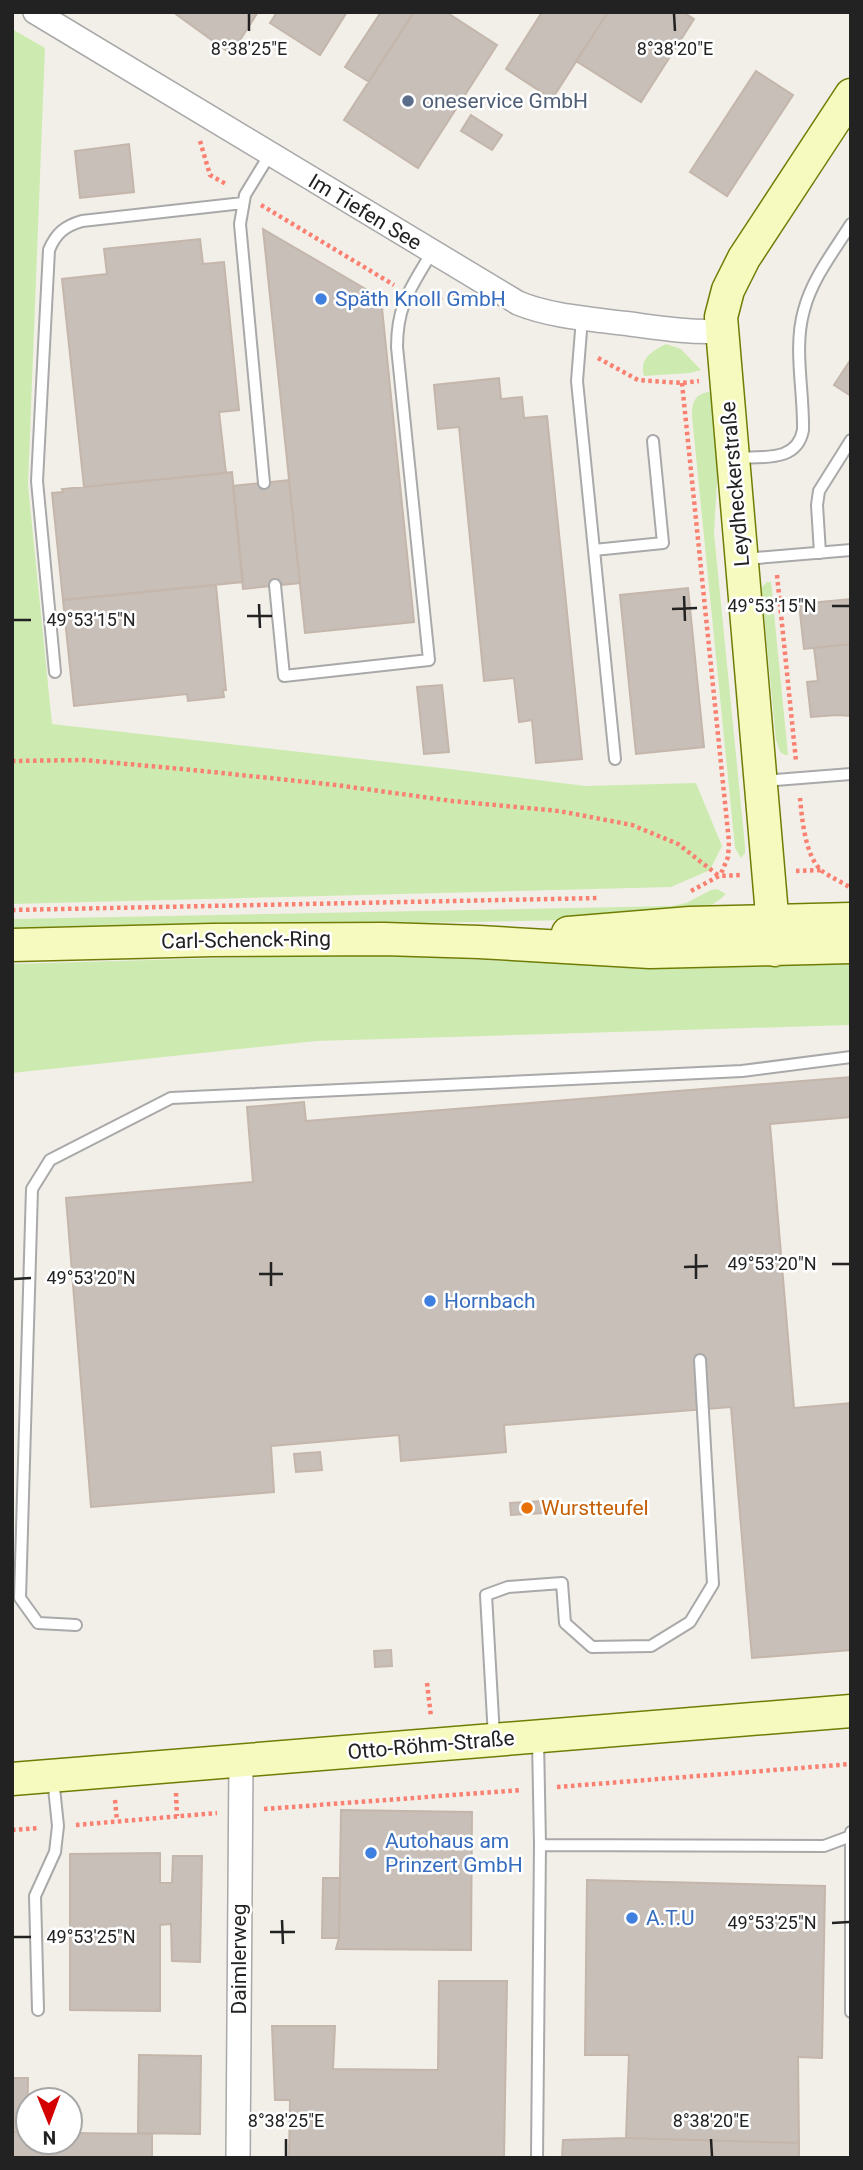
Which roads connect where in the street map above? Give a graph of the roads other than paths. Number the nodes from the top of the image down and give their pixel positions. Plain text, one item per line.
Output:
1 (36, 12) edge
2 (851, 95) edge
3 (270, 154) junction
4 (244, 199) junction
5 (851, 224) edge
6 (432, 252) junction
7 (582, 318) junction
8 (722, 331) junction
9 (851, 440) edge
10 (653, 441) dead end
11 (732, 458) junction
12 (264, 483) dead end
13 (594, 550) junction
14 (851, 550) edge
15 (820, 553) junction
16 (741, 559) junction
17 (275, 585) dead end
18 (55, 672) dead end
19 (615, 759) dead end
20 (851, 774) edge
21 (760, 781) junction
22 (851, 919) edge
23 (773, 936) junction
24 (12, 945) edge
25 (851, 947) edge
26 (851, 1058) edge
27 (701, 1360) dead end
28 (76, 1625) dead end
29 (851, 1711) edge
30 (538, 1736) junction
31 (494, 1740) junction
32 (240, 1760) junction
33 (52, 1776) junction
34 (12, 1779) edge
35 (851, 1834) edge
36 (540, 1845) junction
37 (850, 1921) edge
38 (38, 2010) dead end
39 (851, 2012) edge
40 (238, 2158) edge
41 (537, 2158) edge

1 - 3 street, Im Tiefen See
2 - 8 street, Leydheckerstraße
3 - 4 lane
3 - 6 street, Im Tiefen See
4 - 12 lane
4 - 18 lane
5 - 11 lane
6 - 7 street, Im Tiefen See
6 - 17 lane
7 - 8 street, Im Tiefen See
7 - 13 lane
8 - 11 street, Leydheckerstraße
9 - 15 lane
10 - 13 lane
11 - 16 street, Leydheckerstraße
13 - 19 lane
14 - 15 lane
15 - 16 lane
16 - 21 street, Leydheckerstraße
20 - 21 lane
21 - 23 street, Leydheckerstraße
22 - 23 street, Carl-Schenck-Ring
23 - 24 street, Carl-Schenck-Ring
23 - 25 street, Carl-Schenck-Ring
26 - 28 lane
27 - 31 lane
29 - 30 street, Otto-Röhm-Straße
30 - 31 street, Otto-Röhm-Straße
30 - 36 lane
31 - 32 street, Otto-Röhm-Straße
32 - 33 street, Otto-Röhm-Straße
32 - 40 street, Daimlerweg
33 - 34 street, Otto-Röhm-Straße
33 - 38 lane
35 - 36 lane
35 - 37 lane
36 - 41 lane
37 - 39 lane

